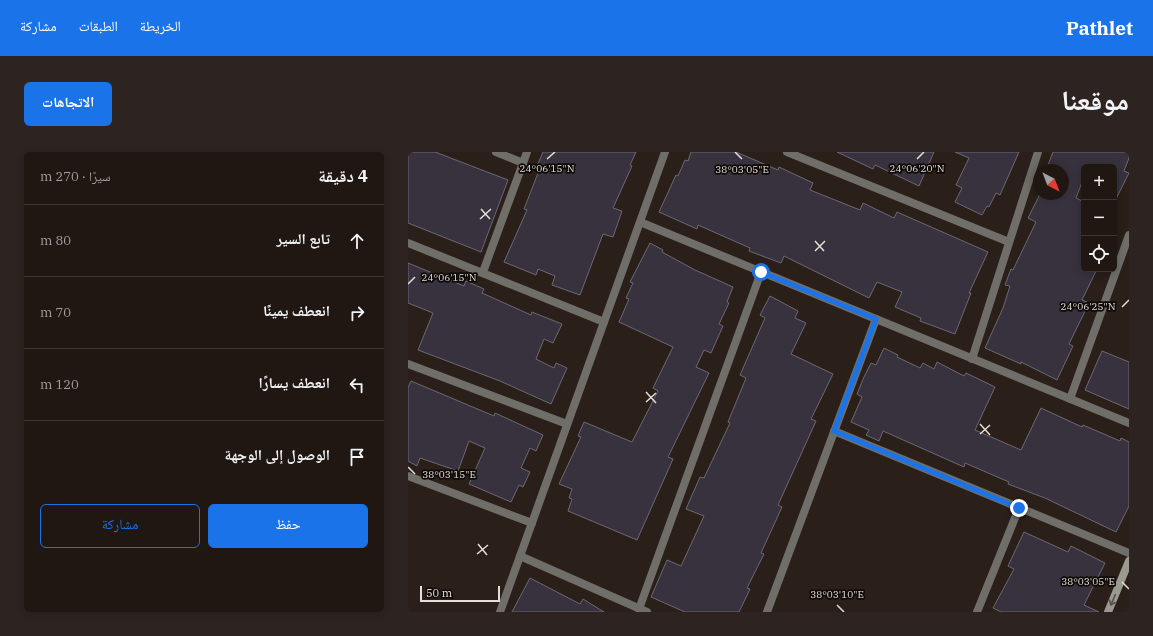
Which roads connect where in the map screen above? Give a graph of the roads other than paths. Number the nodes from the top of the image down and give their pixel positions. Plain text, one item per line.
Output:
1 (496, 152) edge
2 (527, 152) edge
3 (665, 152) edge
4 (787, 152) edge
5 (1038, 152) edge
6 (523, 163) junction
7 (640, 222) junction
8 (1129, 235) edge
9 (1009, 242) junction
10 (408, 243) edge
11 (483, 272) junction
12 (761, 272) junction
13 (876, 319) junction
14 (604, 322) junction
15 (972, 359) junction
16 (408, 364) edge
17 (1070, 399) junction
18 (567, 424) junction
19 (1129, 424) edge
20 (834, 431) junction
21 (408, 476) edge
22 (1019, 508) junction
23 (532, 523) junction
24 (1129, 553) edge
25 (520, 556) junction
26 (1129, 561) edge
27 (643, 610) edge
28 (500, 612) edge
29 (767, 612) edge
30 (977, 612) edge
31 (1108, 612) edge

1 - 6 street
2 - 6 street
3 - 7 street
4 - 9 street
5 - 9 street
6 - 11 street
7 - 12 street
7 - 14 street
8 - 17 street
9 - 15 street
10 - 11 street
11 - 14 street
12 - 13 street
12 - 27 street
13 - 15 street
13 - 20 street
14 - 18 street
15 - 17 street
16 - 18 street
17 - 19 street
18 - 23 street
20 - 22 street
20 - 29 street
21 - 23 street
22 - 24 street
22 - 30 street
23 - 25 street
25 - 27 street
25 - 28 street
26 -> 31 main road

